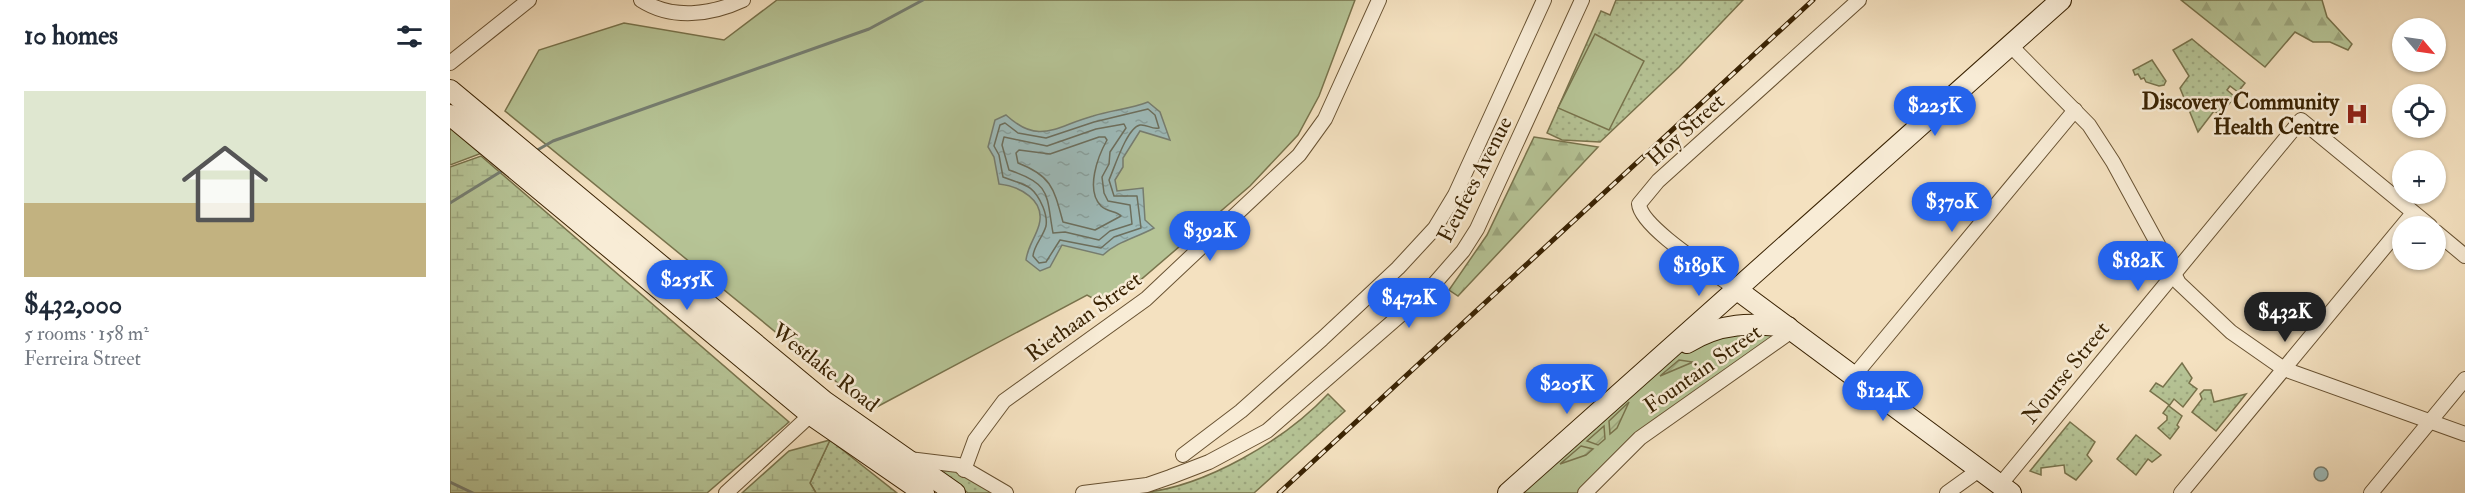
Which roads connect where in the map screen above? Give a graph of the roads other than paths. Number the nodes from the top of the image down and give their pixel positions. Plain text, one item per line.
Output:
1 (529, 0) edge
2 (641, 0) edge
3 (743, 0) edge
4 (1379, 0) edge
5 (1544, 0) edge
6 (1582, 0) edge
7 (1859, 0) edge
8 (2061, 0) edge
9 (2011, 46) junction
10 (450, 63) edge
11 (450, 90) edge
12 (2075, 110) junction
13 (450, 116) edge
14 (2413, 213) junction
15 (2417, 216) edge
16 (2446, 240) edge
17 (2465, 256) edge
18 (2173, 274) junction
19 (1736, 289) junction
20 (1791, 329) junction
21 (1652, 364) junction
22 (2284, 369) junction
23 (1854, 376) junction
24 (2465, 379) edge
25 (818, 408) junction
26 (2429, 422) junction
27 (2465, 434) edge
28 (1183, 455) dead end
29 (909, 459) junction
30 (964, 470) junction
31 (1979, 470) junction
32 (2005, 489) edge
33 (1949, 492) edge
34 (726, 493) edge
35 (924, 493) edge
36 (955, 493) edge
37 (1006, 493) edge
38 (1083, 493) edge
39 (1508, 493) edge
40 (1585, 493) edge
41 (2181, 493) edge
42 (2371, 493) edge

1 - 10 street
2 - 3 street
4 - 30 street, Riethaan Street
5 - 28 street, Eeufees Avenue
6 - 38 street, Eeufees Avenue
7 - 19 street, Hoy Street
8 - 9 main road
9 - 12 street
9 - 19 main road
11 - 25 main road, Westlake Road
12 - 18 street
12 - 23 street
13 - 25 main road, Westlake Road
14 - 15 street
14 - 18 street, Nourse Street
14 - 22 street
16 - 17 street
18 - 22 street
18 - 32 street, Nourse Street
19 - 20 main road
19 - 21 main road
20 - 21 main road
20 - 23 main road
20 - 40 street, Fountain Street
21 - 39 main road
22 - 26 street
22 - 41 street
23 - 31 main road
24 - 26 street
25 - 29 main road, Westlake Road
25 - 34 street
25 - 35 main road, Westlake Road
26 - 27 street
26 - 42 street
29 - 30 street
29 - 36 main road, Westlake Road
30 - 37 street
31 - 32 main road
31 - 33 street

